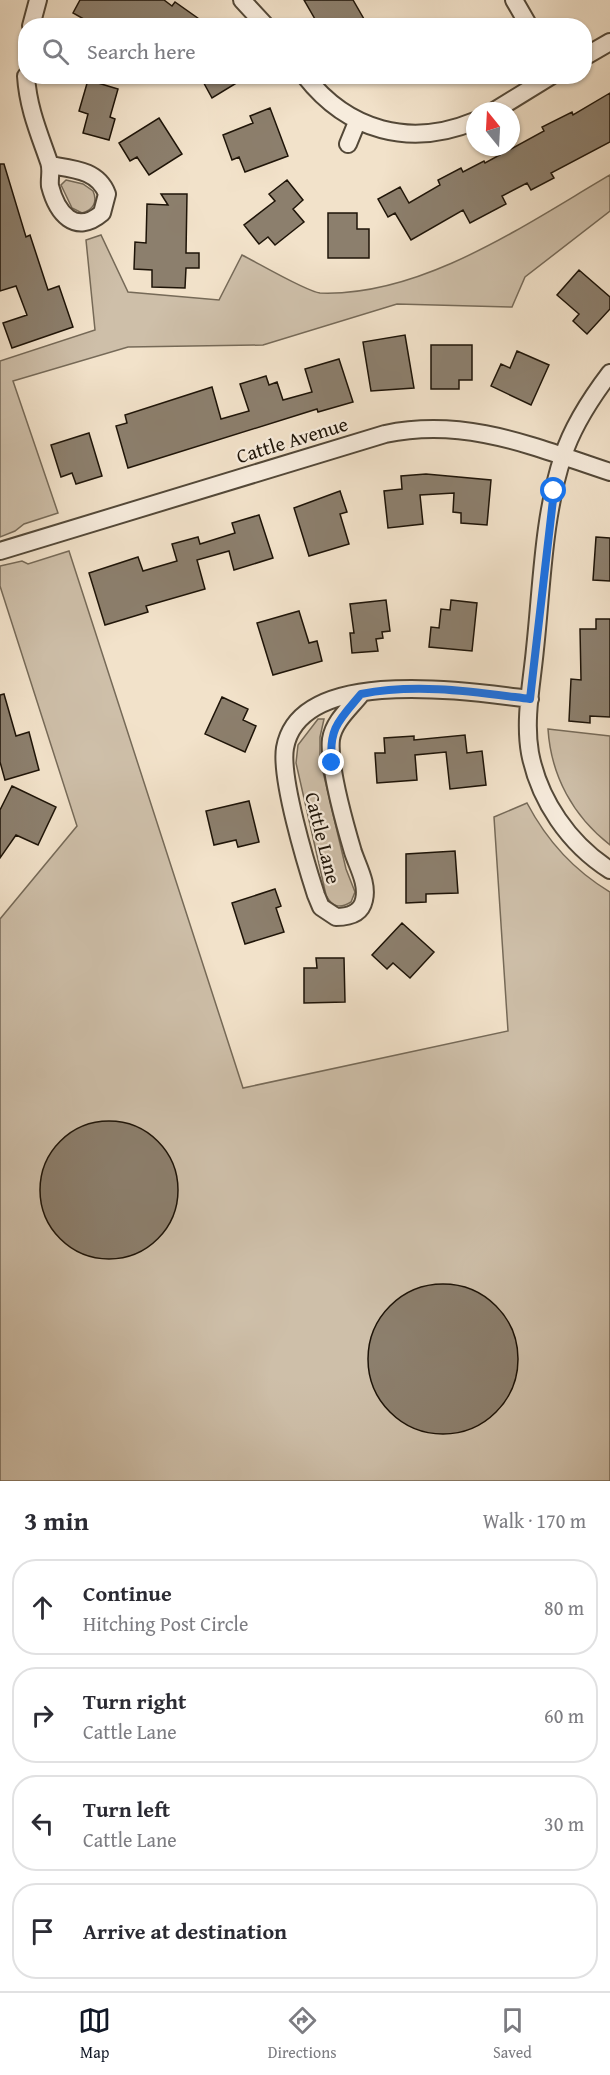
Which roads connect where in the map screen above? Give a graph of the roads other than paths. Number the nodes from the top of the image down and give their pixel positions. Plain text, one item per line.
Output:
1 (38, 0) edge
2 (242, 0) edge
3 (514, 0) edge
4 (33, 18) edge
5 (259, 18) edge
6 (524, 18) edge
7 (610, 42) edge
8 (592, 53) edge
9 (27, 84) edge
10 (312, 84) edge
11 (538, 84) edge
12 (509, 102) edge
13 (357, 122) junction
14 (466, 124) edge
15 (348, 144) dead end
16 (50, 165) dead end
17 (610, 373) edge
18 (563, 457) junction
19 (610, 472) edge
20 (0, 551) edge
21 (361, 694) junction
22 (530, 699) junction
23 (610, 870) edge

1 - 4 street
2 - 5 street
3 - 6 street
7 - 8 street
9 - 16 street
10 - 13 street
11 - 12 street
13 - 14 street
13 - 15 street
17 - 18 street
18 - 19 street, Cattle Avenue
18 - 20 street, Cattle Avenue
18 - 22 street
21 - 21 street, Cattle Lane
21 - 22 street, Cattle Lane
22 - 23 street

